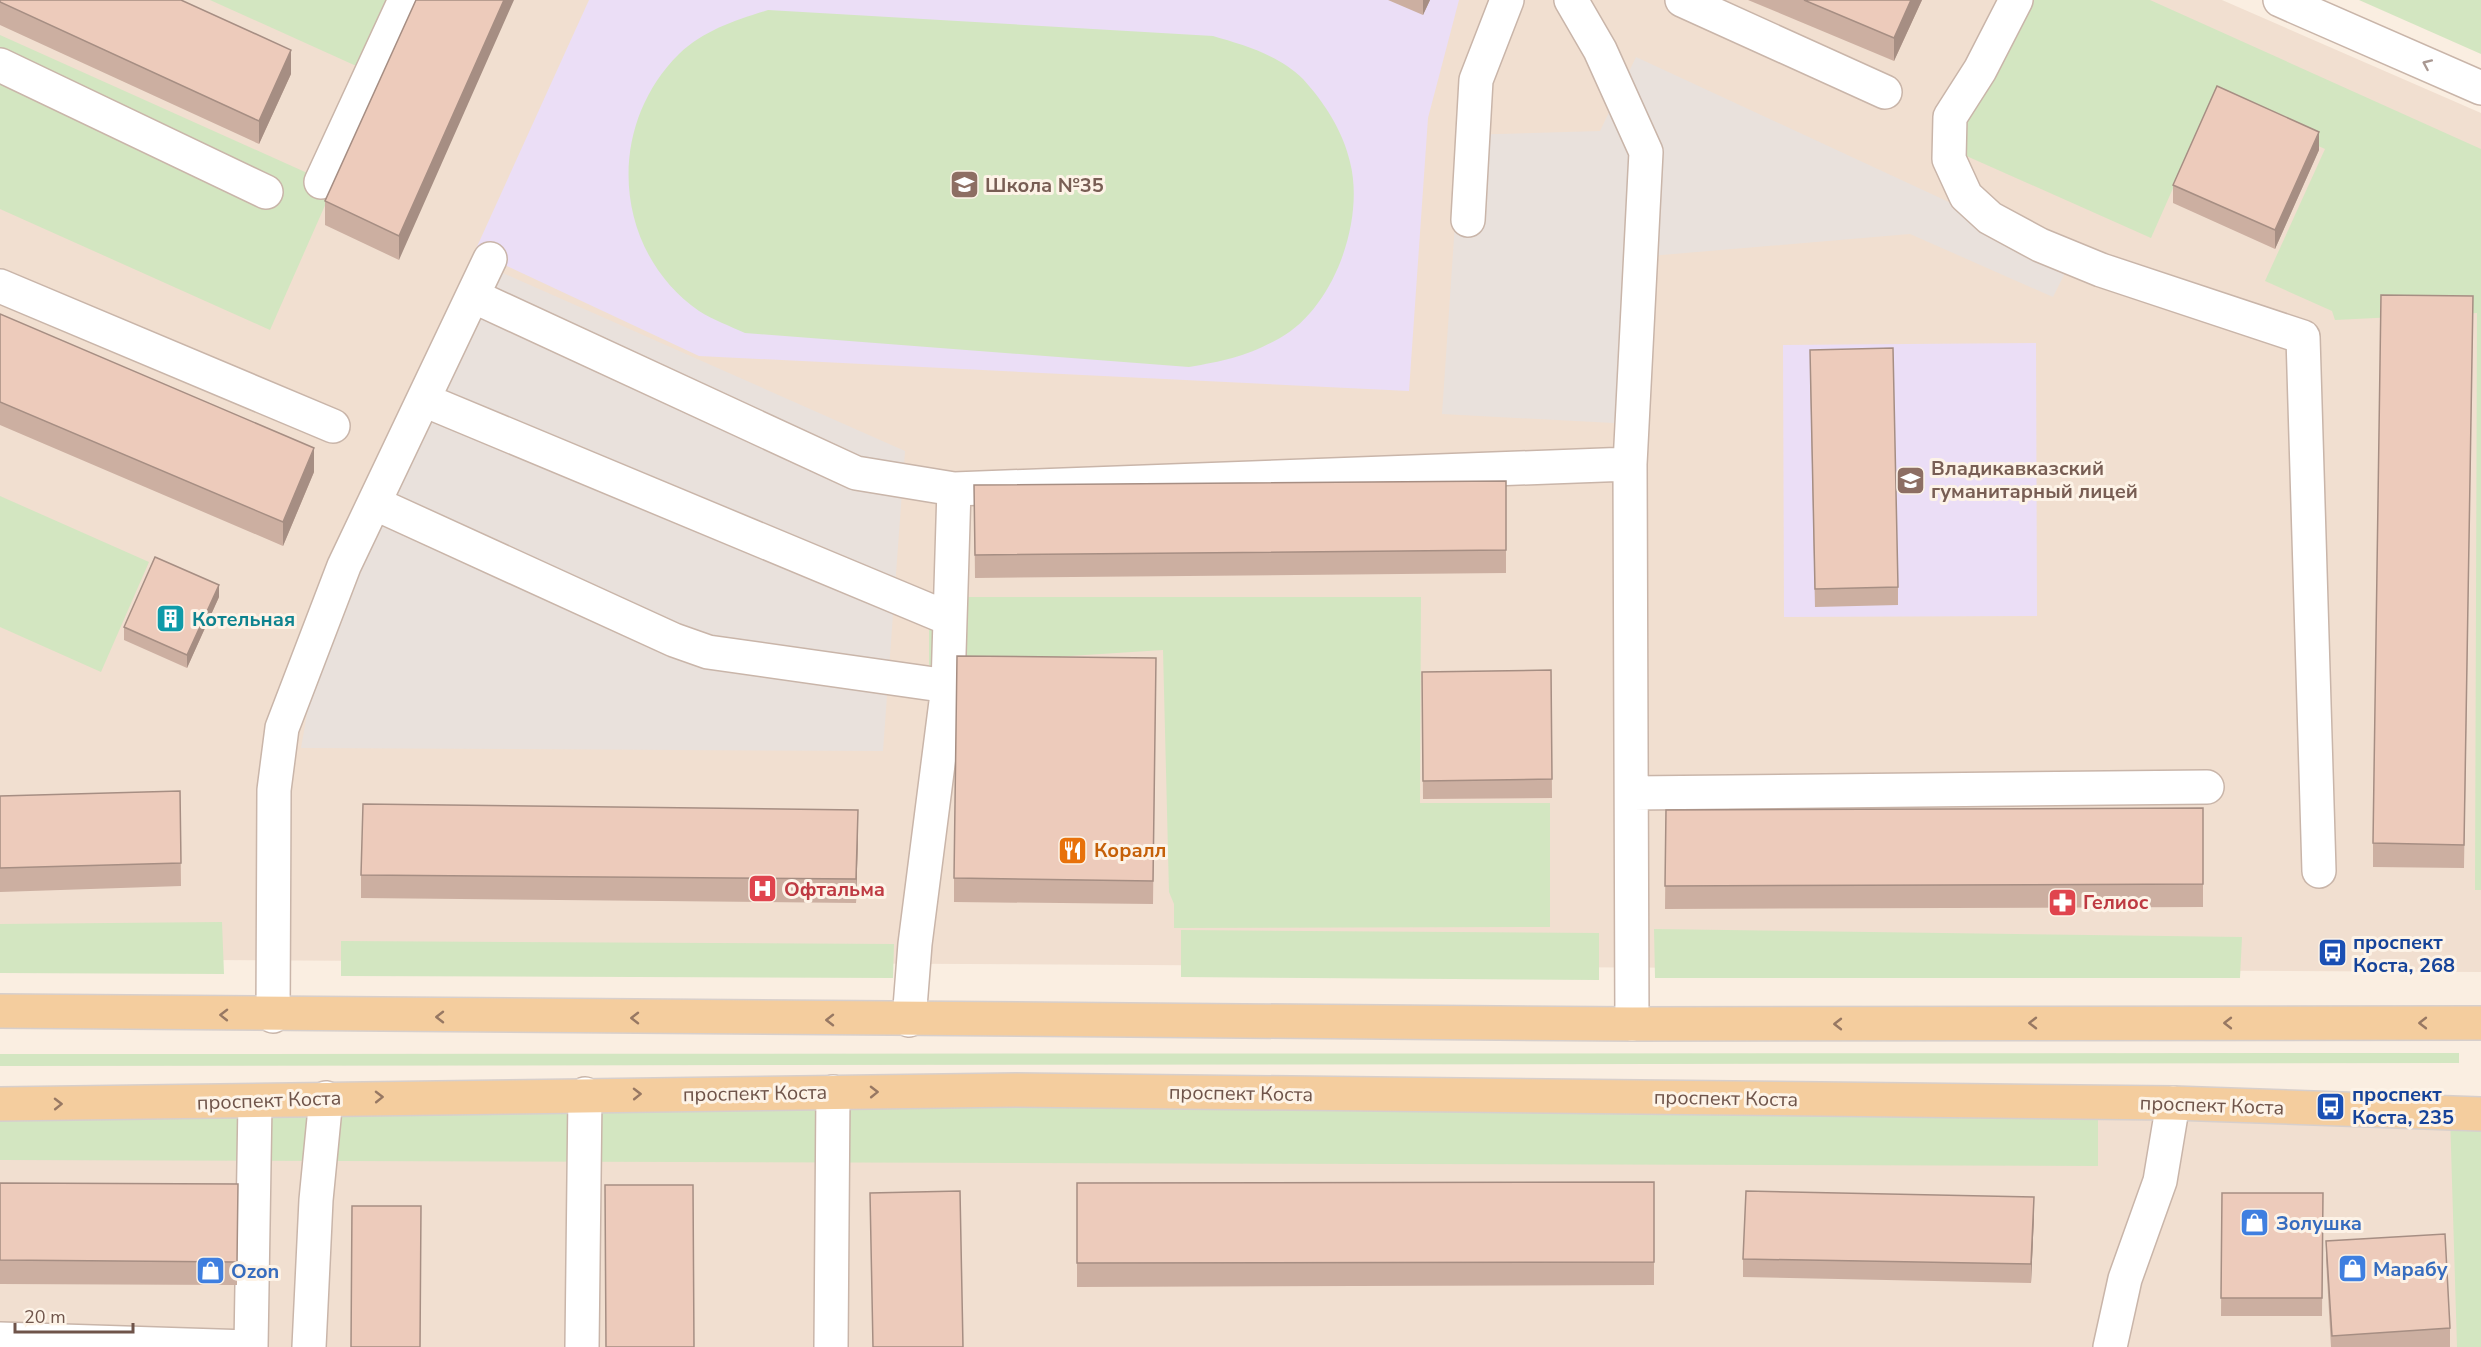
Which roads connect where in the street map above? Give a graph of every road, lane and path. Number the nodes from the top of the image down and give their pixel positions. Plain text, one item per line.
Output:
1 (405, 0) edge
2 (1507, 0) edge
3 (1571, 0) edge
4 (1682, 0) edge
5 (2016, 0) edge
6 (2280, 0) edge
7 (0, 66) edge
8 (2481, 88) edge
9 (1885, 92) dead end
10 (321, 182) dead end
11 (266, 192) dead end
12 (1468, 220) dead end
13 (490, 259) dead end
14 (0, 286) edge
15 (473, 296) junction
16 (424, 400) junction
17 (333, 426) dead end
18 (1630, 464) junction
19 (954, 489) junction
20 (374, 503) junction
21 (950, 619) junction
22 (948, 686) junction
23 (2207, 788) dead end
24 (1633, 793) junction
25 (2319, 871) dead end
26 (0, 1011) edge
27 (273, 1016) junction
28 (909, 1020) junction
29 (2481, 1023) edge
30 (1632, 1024) junction
31 (833, 1092) junction
32 (585, 1094) junction
33 (326, 1098) junction
34 (255, 1102) junction
35 (2173, 1103) junction
36 (0, 1104) edge
37 (2481, 1114) edge
38 (0, 1339) edge
39 (250, 1347) edge
40 (309, 1347) edge
41 (582, 1347) edge
42 (831, 1347) edge
43 (2110, 1347) edge

1 - 10 street
2 - 12 street
3 - 18 street
4 - 9 street
5 - 25 street
8 -> 6 street
7 - 11 street
13 - 15 street
14 - 17 street
15 - 16 street
15 - 19 street
16 - 20 street
16 - 21 street
18 - 19 street
18 - 24 street
19 - 21 street
20 - 22 street
20 - 27 street
21 - 22 street
22 - 28 street
23 - 24 street
24 - 30 street
27 -> 26 main road
28 -> 27 main road
28 - 30 main road
29 -> 30 main road
32 -> 31 main road, проспект Коста
31 -> 35 main road, проспект Коста
31 - 42 street
33 -> 32 main road, проспект Коста
32 - 41 street
33 - 34 main road, проспект Коста
33 - 40 street
36 -> 34 main road, проспект Коста
34 - 39 street
35 - 37 main road, проспект Коста
35 - 43 street
38 - 39 street

